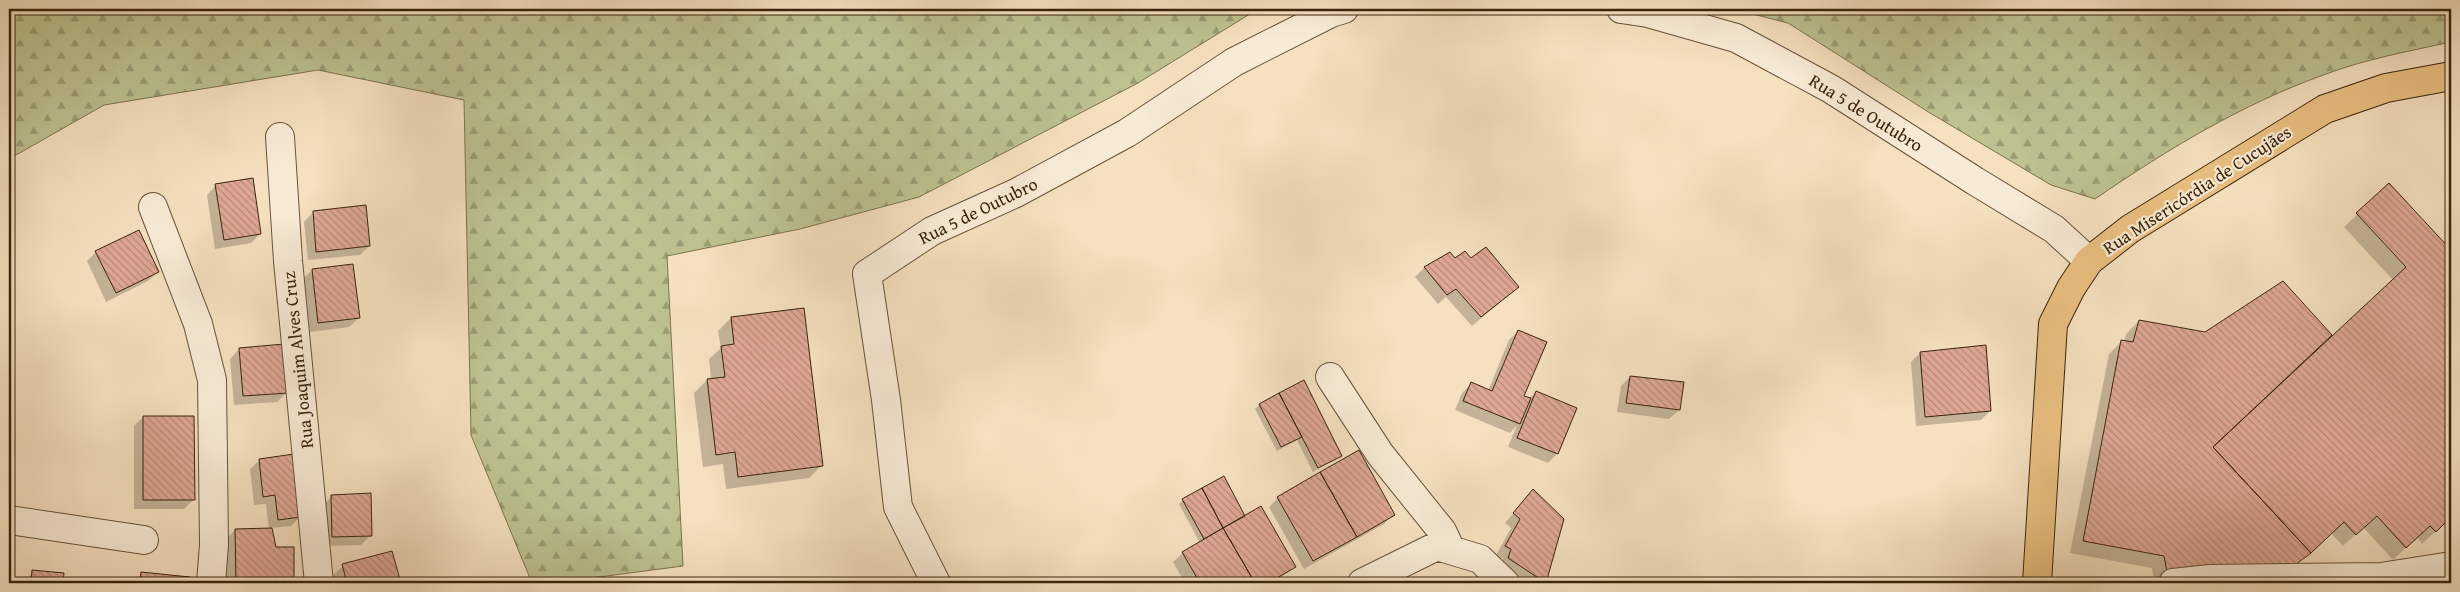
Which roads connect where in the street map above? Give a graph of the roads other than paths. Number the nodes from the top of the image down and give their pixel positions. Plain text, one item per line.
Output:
1 (1344, 9) edge
2 (1621, 9) edge
3 (2451, 76) edge
4 (280, 137) dead end
5 (153, 207) dead end
6 (2089, 260) junction
7 (1330, 377) dead end
8 (9, 520) edge
9 (144, 540) dead end
10 (1451, 550) junction
11 (2451, 566) edge
12 (211, 583) edge
13 (319, 583) edge
14 (936, 583) edge
15 (1362, 583) edge
16 (1505, 583) edge
17 (2038, 583) edge
18 (2173, 583) edge

1 - 14 street, Rua 5 de Outubro
2 - 6 street, Rua 5 de Outubro
3 - 6 main road, Rua Misericórdia de Cucujães
4 - 13 street, Rua Joaquim Alves Cruz
5 - 12 street
6 - 17 main road, Rua Misericórdia de Cucujães
7 - 10 street
8 - 9 street
10 - 15 street
10 - 16 street
11 - 18 street

